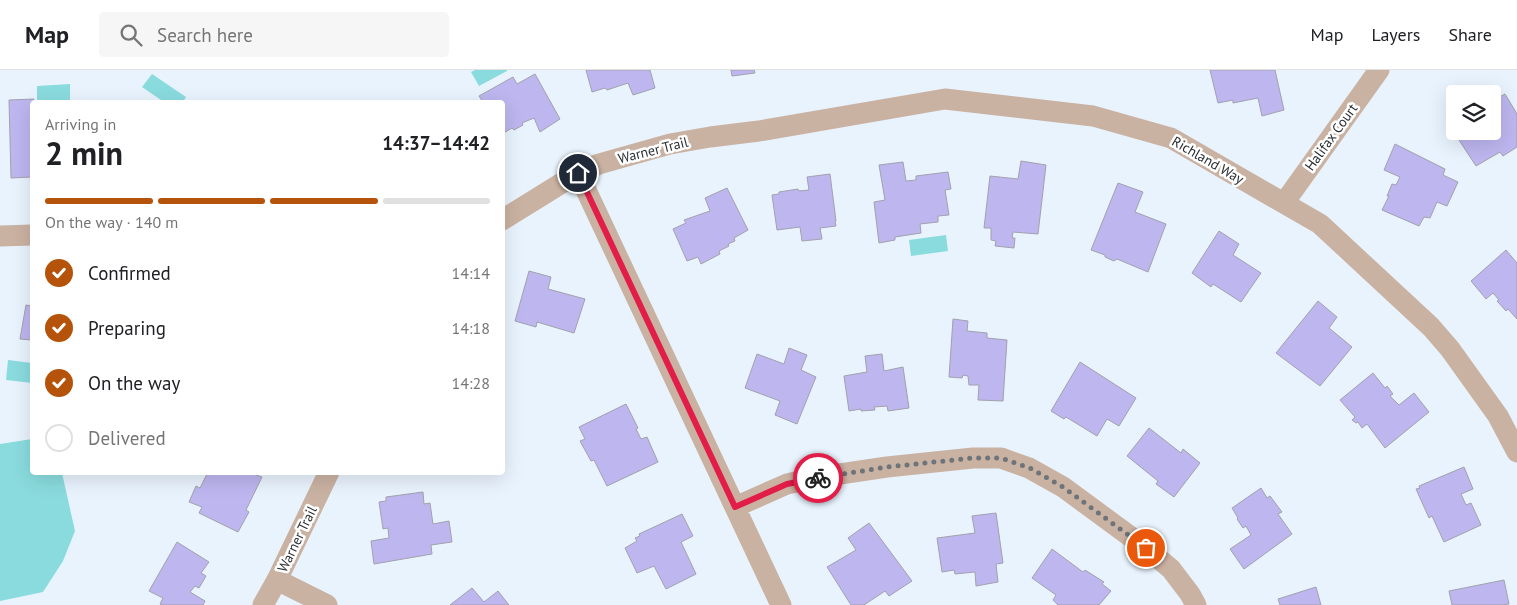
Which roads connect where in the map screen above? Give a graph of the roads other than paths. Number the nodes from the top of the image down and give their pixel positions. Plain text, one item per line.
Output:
1 (1379, 70) edge
2 (759, 131) joint
3 (578, 173) junction
4 (1284, 203) junction
5 (505, 218) edge
6 (30, 235) edge
7 (0, 236) edge
8 (1517, 452) edge
9 (328, 475) edge
10 (735, 507) junction
11 (277, 580) junction
12 (263, 605) edge
13 (327, 605) edge
14 (782, 605) edge
15 (1196, 605) edge

1 - 4 street, Halifax Court
2 - 3 street, Warner Trail
2 - 4 street, Richland Way
3 - 5 street, Warner Trail
3 - 10 street
4 - 8 street, Richland Way
6 - 7 street
9 - 11 street, Warner Trail
10 - 14 street
10 - 15 street
11 - 12 street, Warner Trail
11 - 13 street

